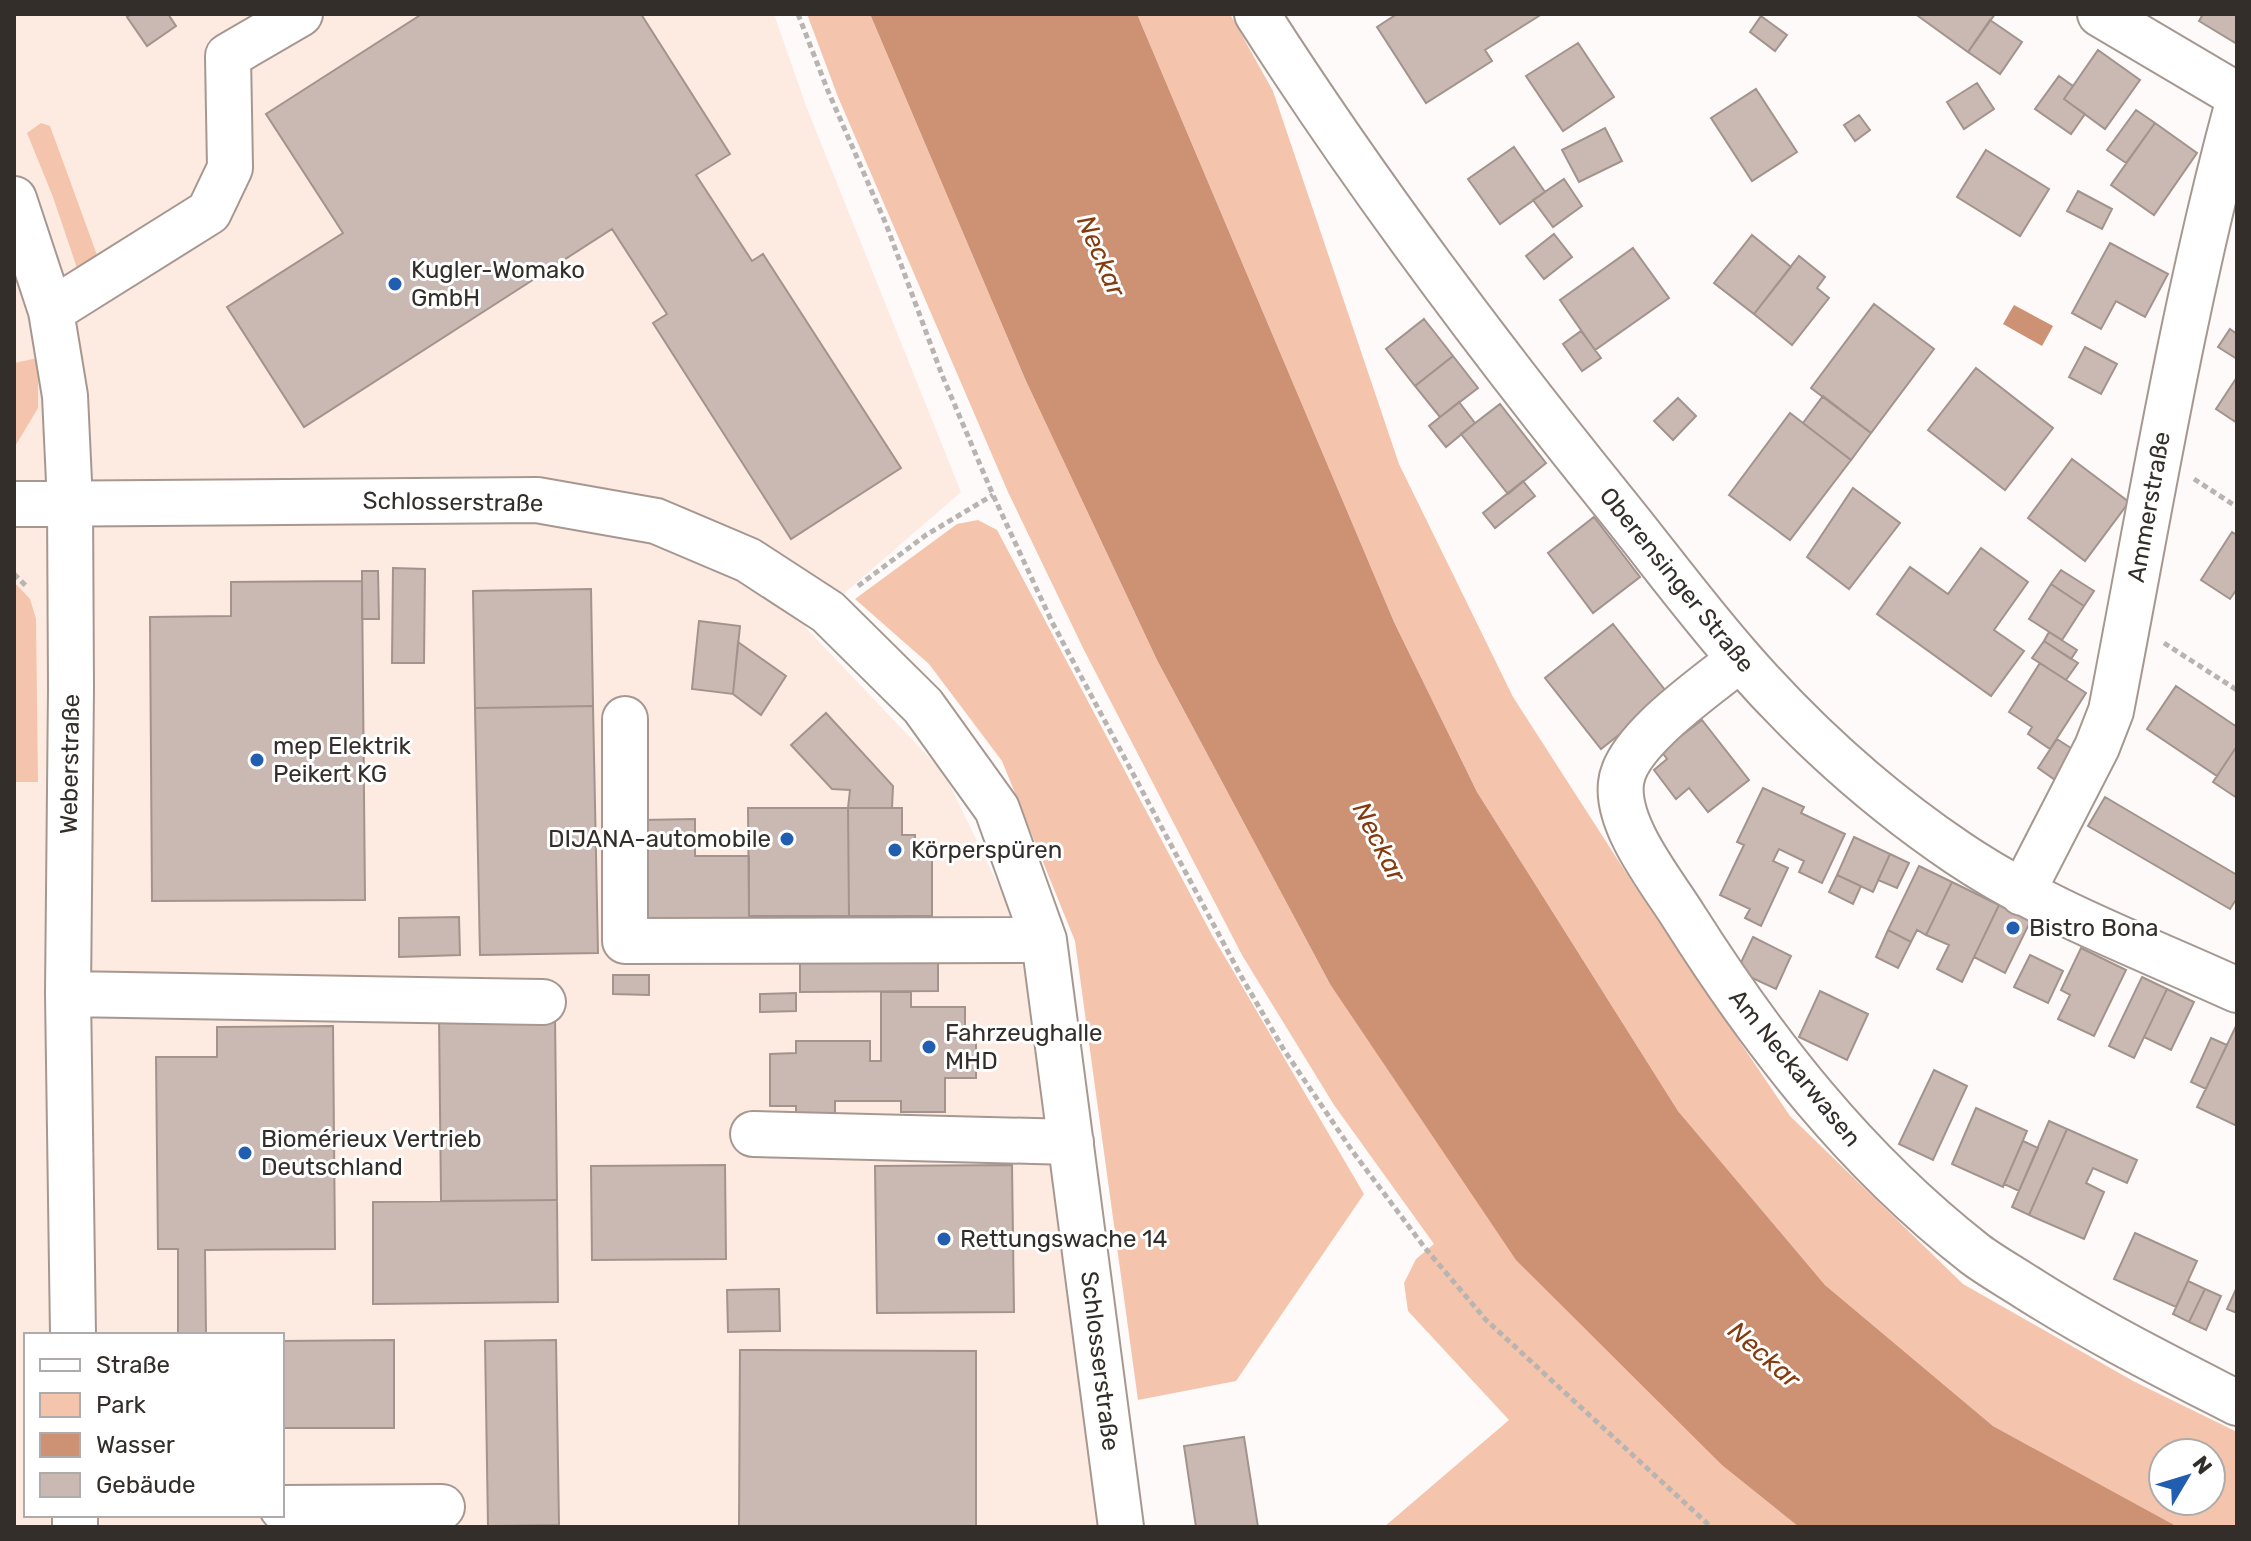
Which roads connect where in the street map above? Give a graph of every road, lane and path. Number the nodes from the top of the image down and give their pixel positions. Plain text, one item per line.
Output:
1 (300, 14) edge
2 (798, 14) edge
3 (1257, 14) edge
4 (2100, 14) edge
5 (2237, 95) edge
6 (2237, 106) edge
7 (14, 199) edge
8 (51, 311) junction
9 (993, 495) junction
10 (70, 503) junction
11 (14, 504) edge
12 (828, 612) junction
13 (2128, 621) junction
14 (1740, 659) junction
15 (2237, 690) edge
16 (625, 719) dead end
17 (2022, 893) junction
18 (1044, 940) junction
19 (2237, 990) edge
20 (68, 994) junction
21 (543, 1002) dead end
22 (753, 1134) dead end
23 (1071, 1142) junction
24 (73, 1333) edge
25 (2237, 1403) edge
26 (442, 1507) dead end
27 (284, 1508) edge
28 (1121, 1527) edge
29 (1711, 1527) edge

1 - 8 street
2 - 9 path
3 - 14 street, Oberensinger Straße
4 - 5 street
6 - 13 street, Ammerstraße
7 - 8 street, Weberstraße
8 - 10 street, Weberstraße
9 - 12 path
9 - 29 path
10 - 11 street, Schlosserstraße
10 - 12 street, Schlosserstraße
10 - 20 street, Weberstraße
12 - 18 street, Schlosserstraße
13 - 15 path
13 - 17 street, Ammerstraße
14 - 17 street, Oberensinger Straße
14 - 25 street, Am Neckarwasen
16 - 18 street
17 - 19 street, Oberensinger Straße
18 - 23 street, Schlosserstraße
20 - 21 street
20 - 24 street, Weberstraße
22 - 23 street
23 - 28 street, Schlosserstraße
26 - 27 street

